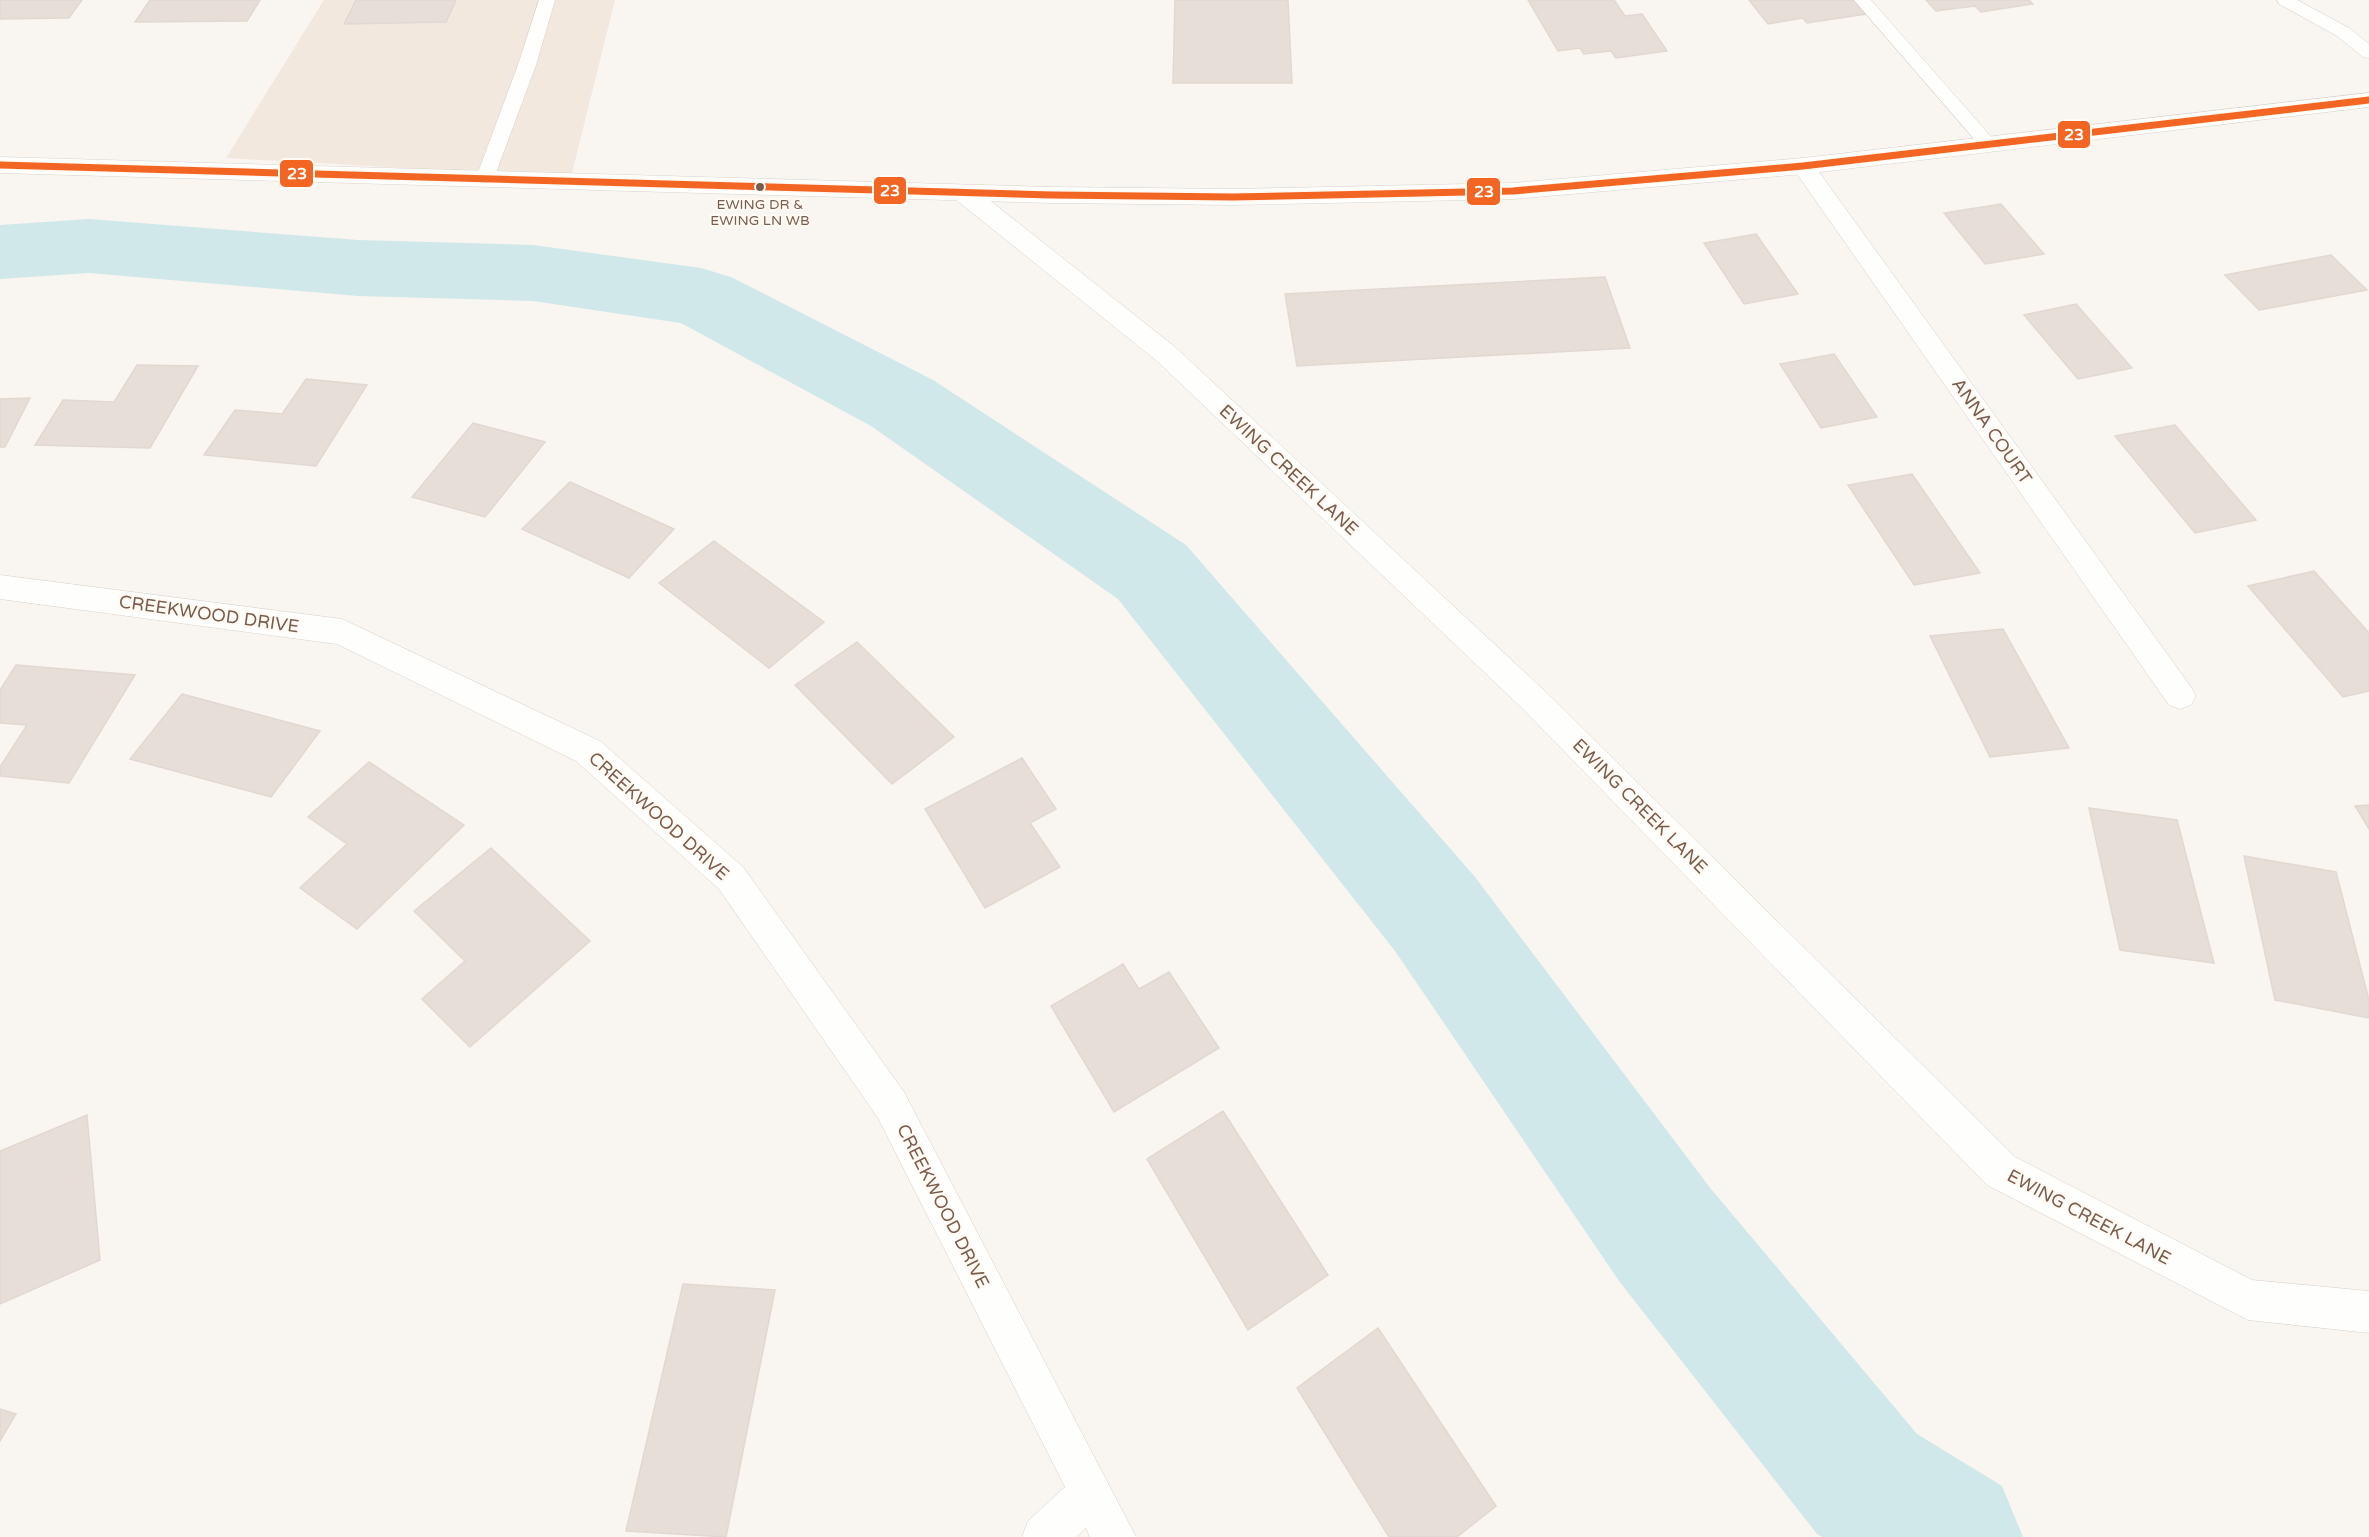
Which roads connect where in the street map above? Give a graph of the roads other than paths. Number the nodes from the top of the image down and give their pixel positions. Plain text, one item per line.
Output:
1 (547, 0) edge
2 (1862, 0) edge
3 (2285, 0) edge
4 (2369, 53) edge
5 (2369, 100) edge
6 (1988, 144) junction
7 (0, 165) edge
8 (1803, 166) junction
9 (485, 178) junction
10 (964, 193) junction
11 (0, 586) edge
12 (2180, 696) dead end
13 (2369, 1312) edge
14 (1090, 1494) junction
15 (1044, 1537) edge
16 (1114, 1537) edge

1 - 9 lane
2 - 6 lane
3 - 4 lane
5 - 6 street
6 - 8 street
7 - 9 street
8 - 10 street
8 - 12 street, ANNA COURT
9 - 10 street
10 - 13 street, EWING CREEK LANE
11 - 14 street, CREEKWOOD DRIVE
14 - 15 street
14 - 16 street, CREEKWOOD DRIVE

